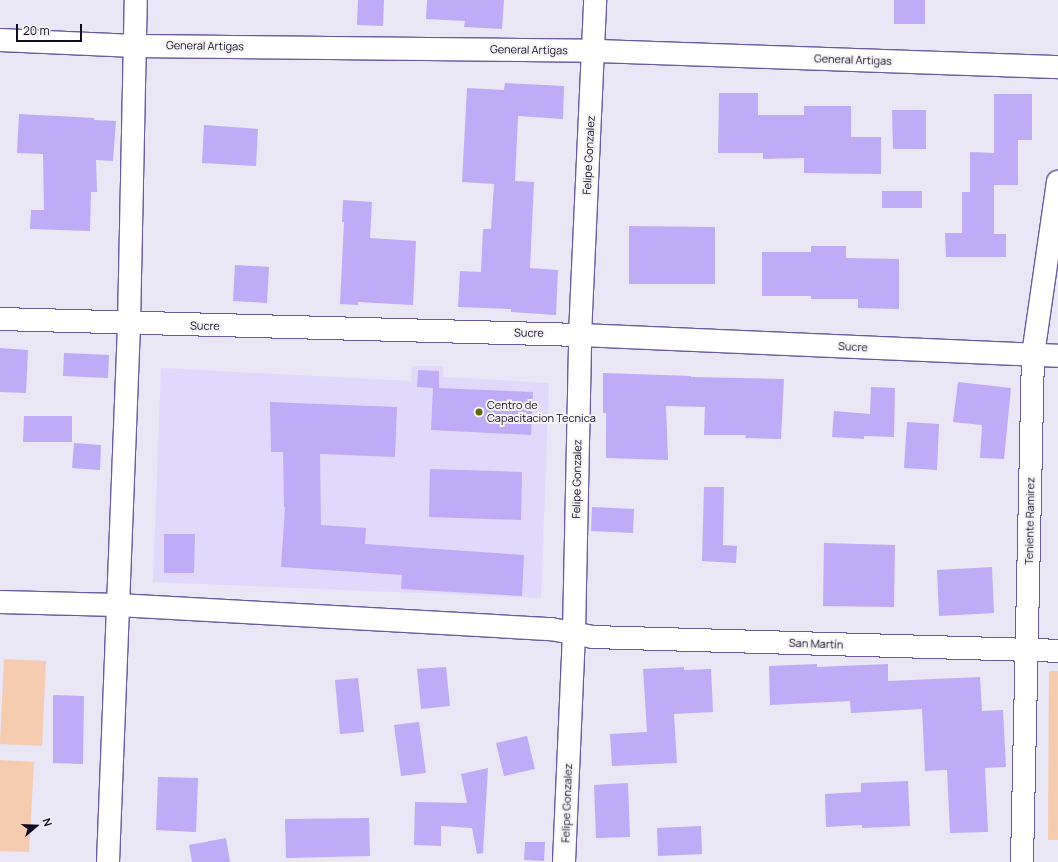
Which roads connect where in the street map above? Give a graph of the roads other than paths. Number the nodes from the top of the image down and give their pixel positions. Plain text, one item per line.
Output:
1 (136, 0) edge
2 (595, 0) edge
3 (0, 40) edge
4 (135, 46) junction
5 (594, 51) junction
6 (1058, 67) edge
7 (1058, 182) edge
8 (0, 319) edge
9 (129, 324) junction
10 (580, 335) junction
11 (1033, 355) junction
12 (1058, 356) edge
13 (0, 602) edge
14 (118, 606) junction
15 (574, 633) junction
16 (1027, 650) junction
17 (1058, 651) edge
18 (108, 862) edge
19 (564, 862) edge
20 (1022, 862) edge

1 - 4 street
2 - 5 street, Felipe Gonzalez
3 - 4 street, General Artigas
4 - 5 street, General Artigas
4 - 9 street
5 - 6 street, General Artigas
5 - 10 street, Felipe Gonzalez
7 - 11 street, Teniente Ramirez
8 - 9 street, Sucre
9 - 10 street, Sucre
9 - 14 street
10 - 11 street, Sucre
10 - 15 street, Felipe Gonzalez
11 - 12 street, Sucre
11 - 16 street, Teniente Ramirez
13 - 14 street, San Martín
14 - 15 street, San Martín
14 - 18 street
15 - 16 street, San Martín
15 - 19 street, Felipe Gonzalez
16 - 17 street, San Martín
16 - 20 street, Teniente Ramirez

